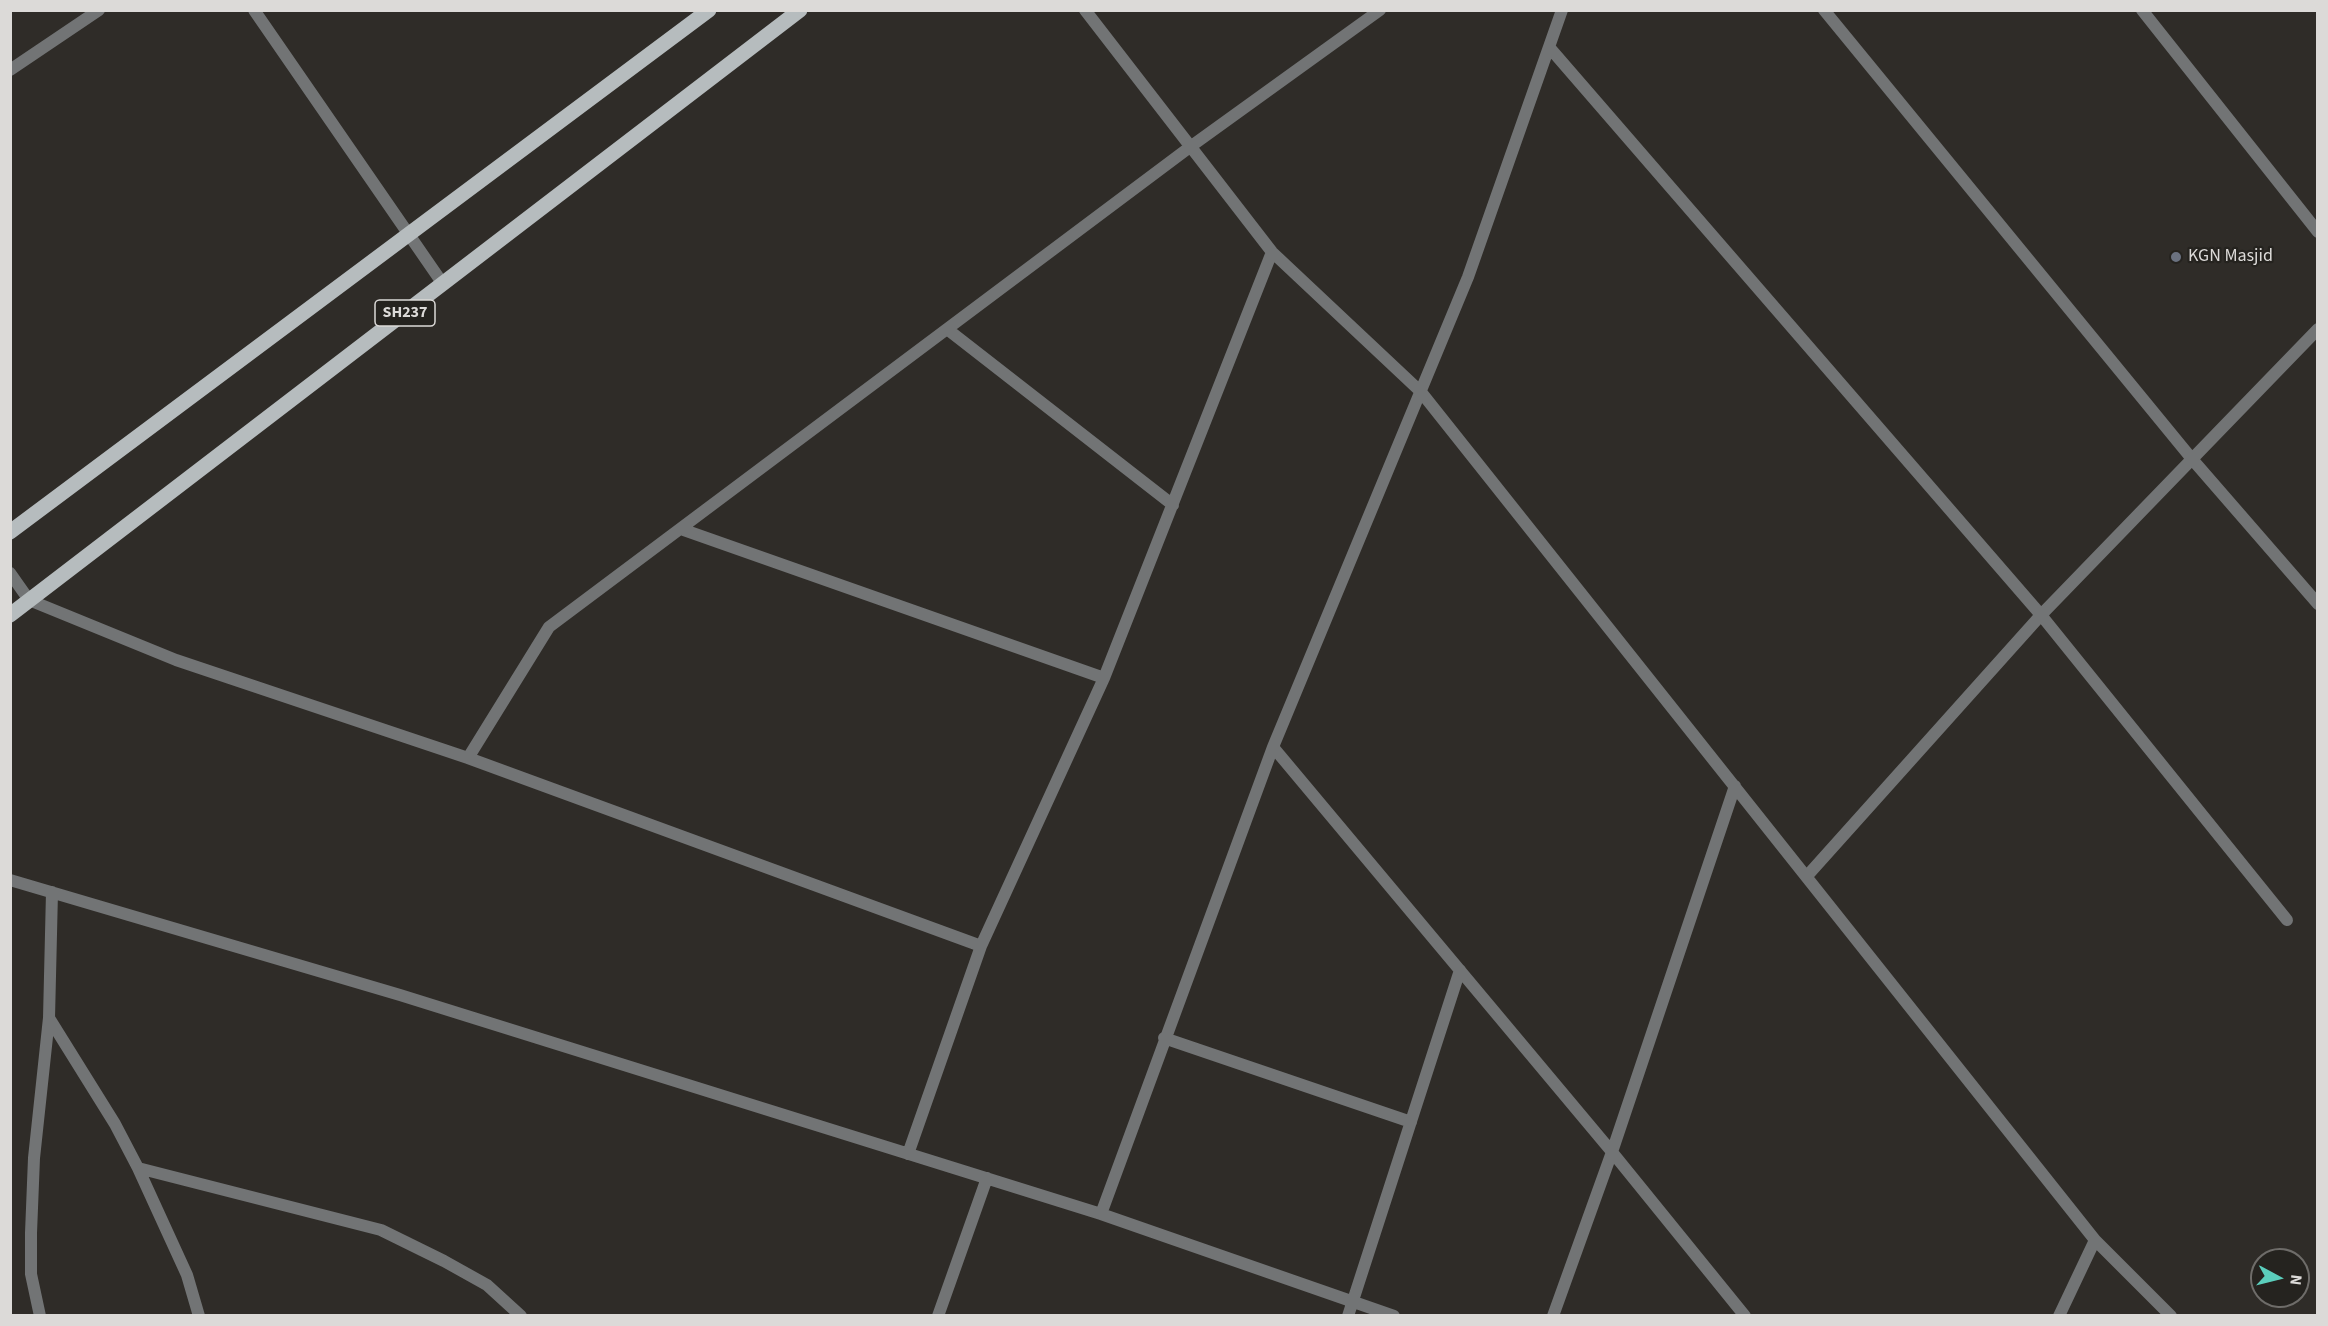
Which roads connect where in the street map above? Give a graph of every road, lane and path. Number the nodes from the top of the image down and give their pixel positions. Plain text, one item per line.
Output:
1 (99, 10) edge
2 (254, 10) edge
3 (709, 10) edge
4 (800, 10) edge
5 (1085, 10) edge
6 (1380, 10) edge
7 (1562, 10) edge
8 (1824, 10) edge
9 (2142, 10) edge
10 (1549, 47) junction
11 (10, 70) edge
12 (1190, 147) junction
13 (2318, 232) edge
14 (409, 234) junction
15 (1272, 252) junction
16 (443, 284) junction
17 (947, 329) junction
18 (2318, 329) edge
19 (1421, 392) junction
20 (2192, 459) junction
21 (1173, 505) junction
22 (681, 529) junction
23 (10, 532) edge
24 (10, 573) edge
25 (29, 600) junction
26 (2318, 603) edge
27 (10, 615) edge
28 (2041, 615) junction
29 (1104, 678) junction
30 (1273, 747) junction
31 (468, 758) junction
32 (1735, 786) junction
33 (1807, 876) junction
34 (10, 879) edge
35 (52, 892) junction
36 (2287, 920) dead end
37 (981, 946) junction
38 (1460, 970) junction
39 (49, 1018) junction
40 (1164, 1038) junction
41 (1411, 1122) junction
42 (1612, 1152) junction
43 (908, 1154) junction
44 (138, 1168) junction
45 (987, 1178) junction
46 (1101, 1214) junction
47 (2095, 1240) junction
48 (1352, 1301) junction
49 (1742, 1314) edge
50 (40, 1316) edge
51 (199, 1316) edge
52 (521, 1316) edge
53 (938, 1316) edge
54 (1348, 1316) edge
55 (1394, 1316) edge
56 (1553, 1316) edge
57 (2059, 1316) edge
58 (2171, 1316) edge

1 - 11 street
2 - 14 street
3 - 14 main road
4 - 16 main road, SH237
5 - 12 street
6 - 12 street
7 - 10 street
8 - 20 street
9 - 13 street
10 - 19 street
10 - 28 street
12 - 15 street
12 - 17 street
14 - 16 street
14 - 23 main road
15 - 19 street
15 - 21 street
16 - 25 main road, SH237
17 - 21 street
17 - 22 street
18 - 20 street
19 - 30 street
19 - 32 street
20 - 26 street
20 - 28 street
21 - 29 street
22 - 29 street
22 - 31 street
24 - 25 street
25 - 27 main road, SH237
25 - 31 street
28 - 33 street
28 - 36 street
29 - 37 street
30 - 38 street
30 - 40 street
31 - 37 street
32 - 33 street
32 - 42 street
33 - 47 street
34 - 35 street
35 - 39 street
35 - 43 street
37 - 43 street
38 - 41 street
38 - 42 street
39 - 44 street
39 - 50 street
40 - 41 street
40 - 46 street
41 - 48 street
42 - 49 street
42 - 56 street
43 - 45 street
44 - 51 street
44 - 52 street
45 - 46 street
45 - 53 street
46 - 48 street
47 - 57 street
47 - 58 street
48 - 54 street
48 - 55 street

